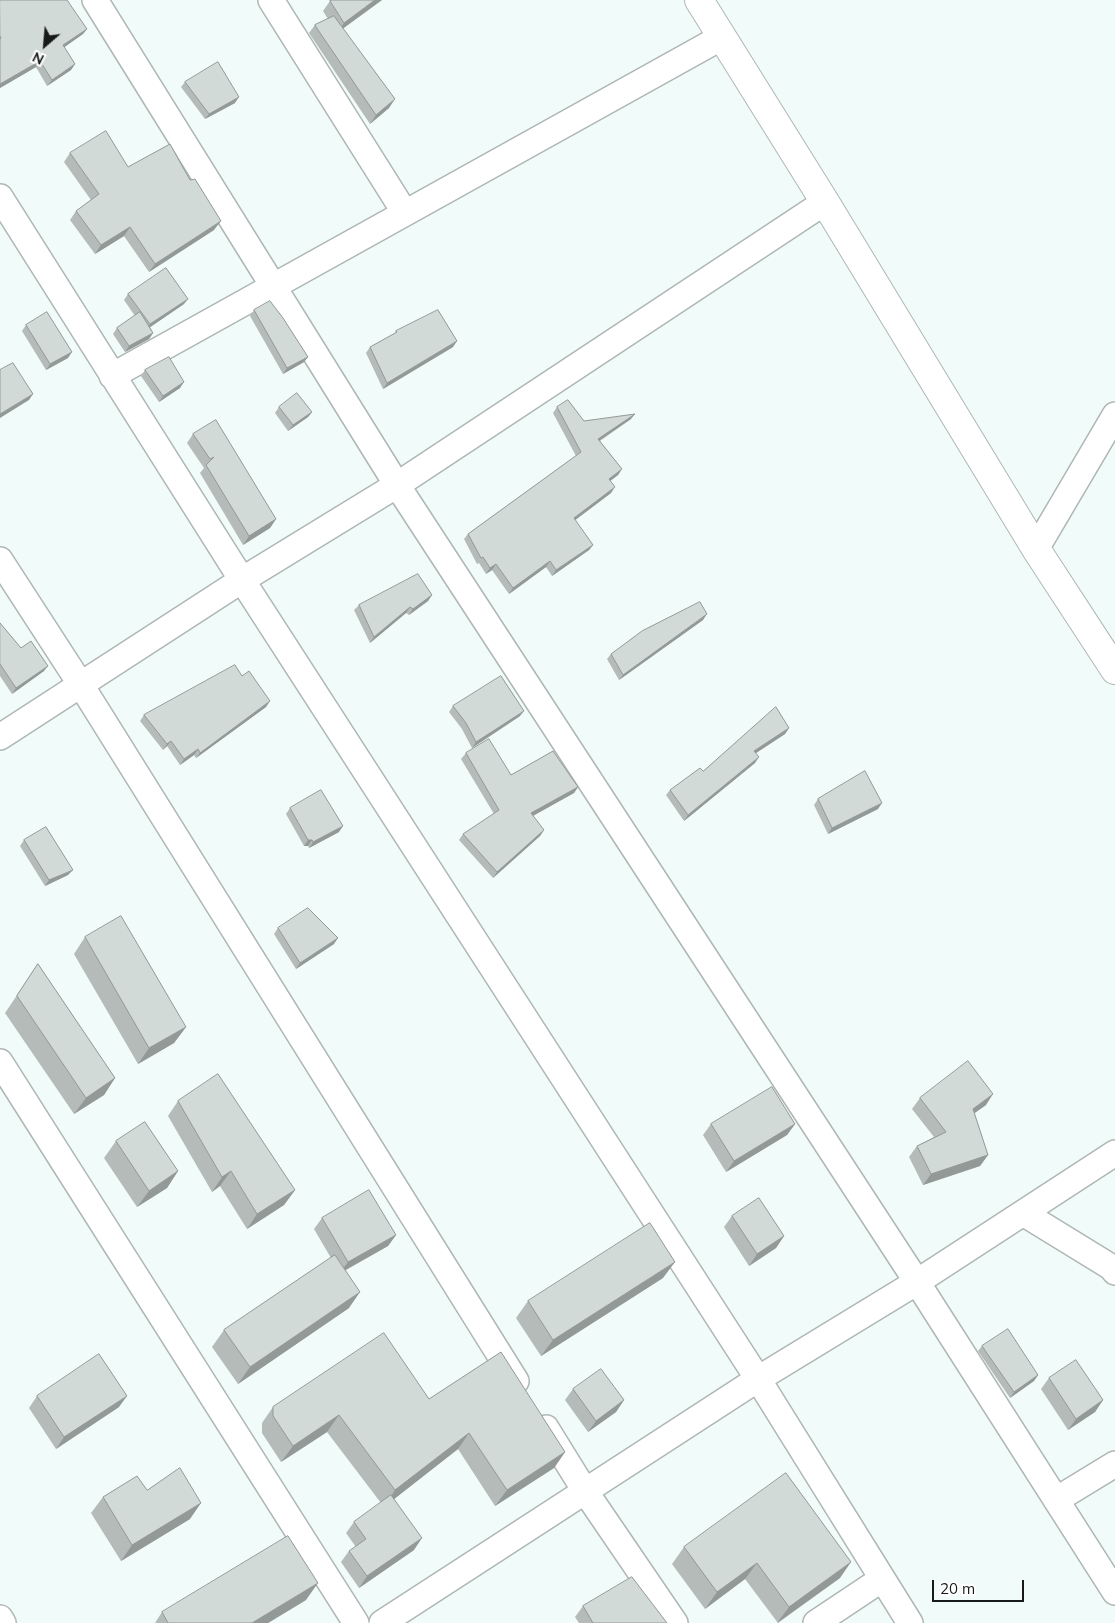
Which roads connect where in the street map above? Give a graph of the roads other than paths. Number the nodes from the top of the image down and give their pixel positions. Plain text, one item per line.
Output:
1 (95, 0) edge
2 (272, 0) edge
3 (699, 0) edge
4 (722, 38) junction
5 (0, 197) edge
6 (825, 202) junction
7 (405, 214) junction
8 (274, 286) junction
9 (112, 376) junction
10 (1115, 415) edge
11 (397, 485) junction
12 (1036, 548) junction
13 (0, 560) edge
14 (242, 580) junction
15 (1115, 670) edge
16 (81, 684) junction
17 (0, 737) edge
18 (0, 1062) edge
19 (1115, 1153) edge
20 (1023, 1213) junction
21 (1114, 1268) edge
22 (917, 1282) junction
23 (758, 1379) junction
24 (1115, 1464) edge
25 (585, 1491) junction
26 (1056, 1500) junction
27 (882, 1579) junction
28 (1115, 1592) edge
29 (0, 1618) edge
30 (3, 1623) edge
31 (356, 1623) edge
32 (382, 1623) edge
33 (675, 1623) edge
34 (816, 1623) edge
35 (910, 1623) edge

1 - 8 street
2 - 7 street
3 - 4 main road
4 - 6 main road
4 - 7 street
5 - 9 street
6 - 11 street
6 - 12 main road
7 - 8 street
8 - 9 street
8 - 11 street
9 - 14 street
10 - 12 street
11 - 14 street
11 - 22 street
12 - 15 main road
13 - 16 street
14 - 16 street
14 - 23 street
16 - 17 street
16 - 25 street
18 - 31 street
19 - 20 street
20 - 21 street
20 - 22 street
22 - 23 street
22 - 26 street
23 - 25 street
23 - 27 street
24 - 26 street
25 - 32 street
25 - 33 street
26 - 28 street
27 - 34 street
27 - 35 street
29 - 30 street

